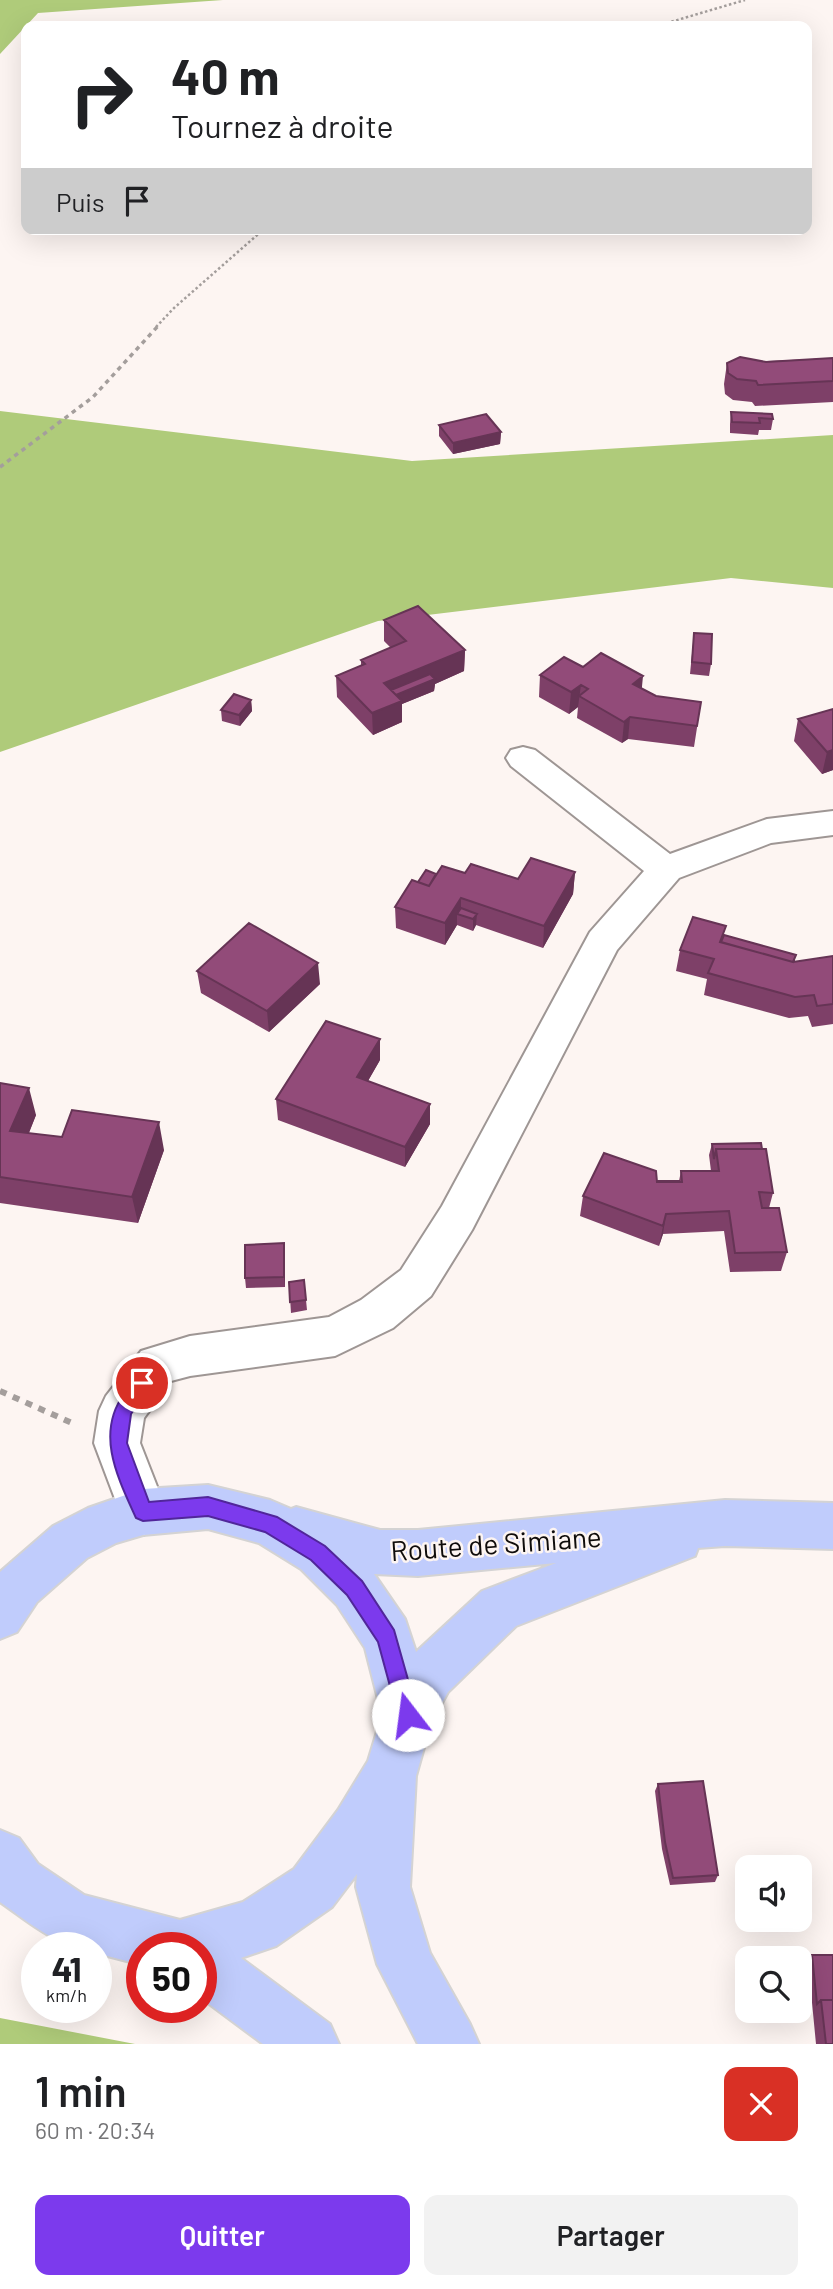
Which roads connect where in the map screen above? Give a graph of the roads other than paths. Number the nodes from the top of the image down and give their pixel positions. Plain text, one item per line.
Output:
1 (523, 758) dead end
2 (833, 823) edge
3 (666, 869) junction
4 (143, 1512) junction
5 (270, 1523) junction
6 (725, 1523) junction
7 (833, 1526) edge
8 (70, 1542) junction
9 (0, 1564) edge
10 (0, 1615) edge
11 (408, 1715) junction
12 (391, 1773) junction
13 (0, 1857) edge
14 (217, 1975) edge
15 (310, 2044) edge
16 (450, 2044) edge

1 - 3 street
2 - 3 street
3 - 4 street
4 - 5 main road, Route de Simiane
4 - 8 main road, Route de Simiane
5 - 6 main road, Route de Simiane
5 - 11 main road
6 - 7 main road, Route de Simiane
6 - 11 main road, Route de Simiane
8 - 9 main road
8 - 10 main road
11 - 12 main road, Route de Simiane
12 - 13 main road
12 - 16 main road
14 - 15 main road

